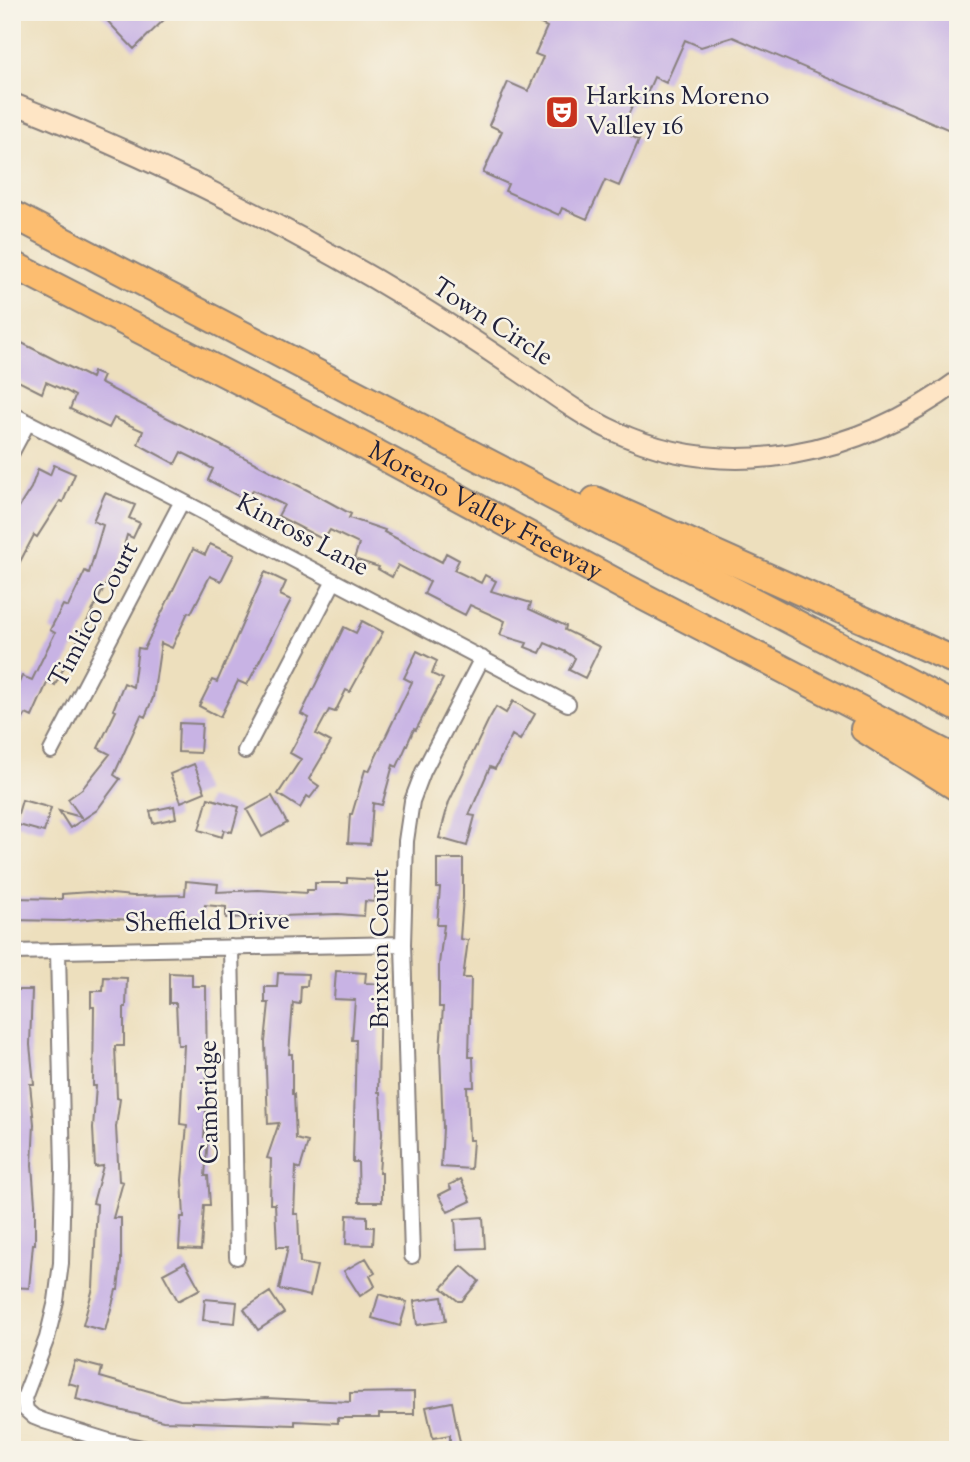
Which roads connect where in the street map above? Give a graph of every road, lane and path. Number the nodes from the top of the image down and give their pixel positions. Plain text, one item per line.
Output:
1 (12, 103) edge
2 (12, 215) edge
3 (12, 264) edge
4 (958, 382) edge
5 (387, 408) junction
6 (12, 414) edge
7 (29, 422) junction
8 (12, 452) edge
9 (182, 501) junction
10 (334, 581) junction
11 (625, 587) junction
12 (482, 658) junction
13 (958, 662) edge
14 (568, 704) dead end
15 (958, 708) edge
16 (51, 751) dead end
17 (245, 751) dead end
18 (958, 760) edge
19 (958, 788) edge
20 (403, 944) junction
21 (231, 947) junction
22 (12, 952) edge
23 (58, 952) junction
24 (412, 1256) dead end
25 (237, 1257) dead end
26 (152, 1450) edge

1 - 4 street, Town Circle
2 - 5 highway, Moreno Valley Freeway
3 - 11 highway, Moreno Valley Freeway
5 - 13 highway
5 - 15 highway, Moreno Valley Freeway
6 - 7 street, Kinross Lane
7 - 8 street
7 - 9 street, Kinross Lane
9 - 10 street, Kinross Lane
9 - 16 street, Timlico Court
10 - 12 street, Kinross Lane
10 - 17 street
11 - 18 highway, Moreno Valley Freeway
11 - 19 highway
12 - 14 street, Kinross Lane
12 - 20 street, Brixton Court
20 - 21 street, Sheffield Drive
20 - 24 street, Brixton Court
21 - 23 street, Sheffield Drive
21 - 25 street, Cambridge
22 - 23 street, Sheffield Drive
23 - 26 street

